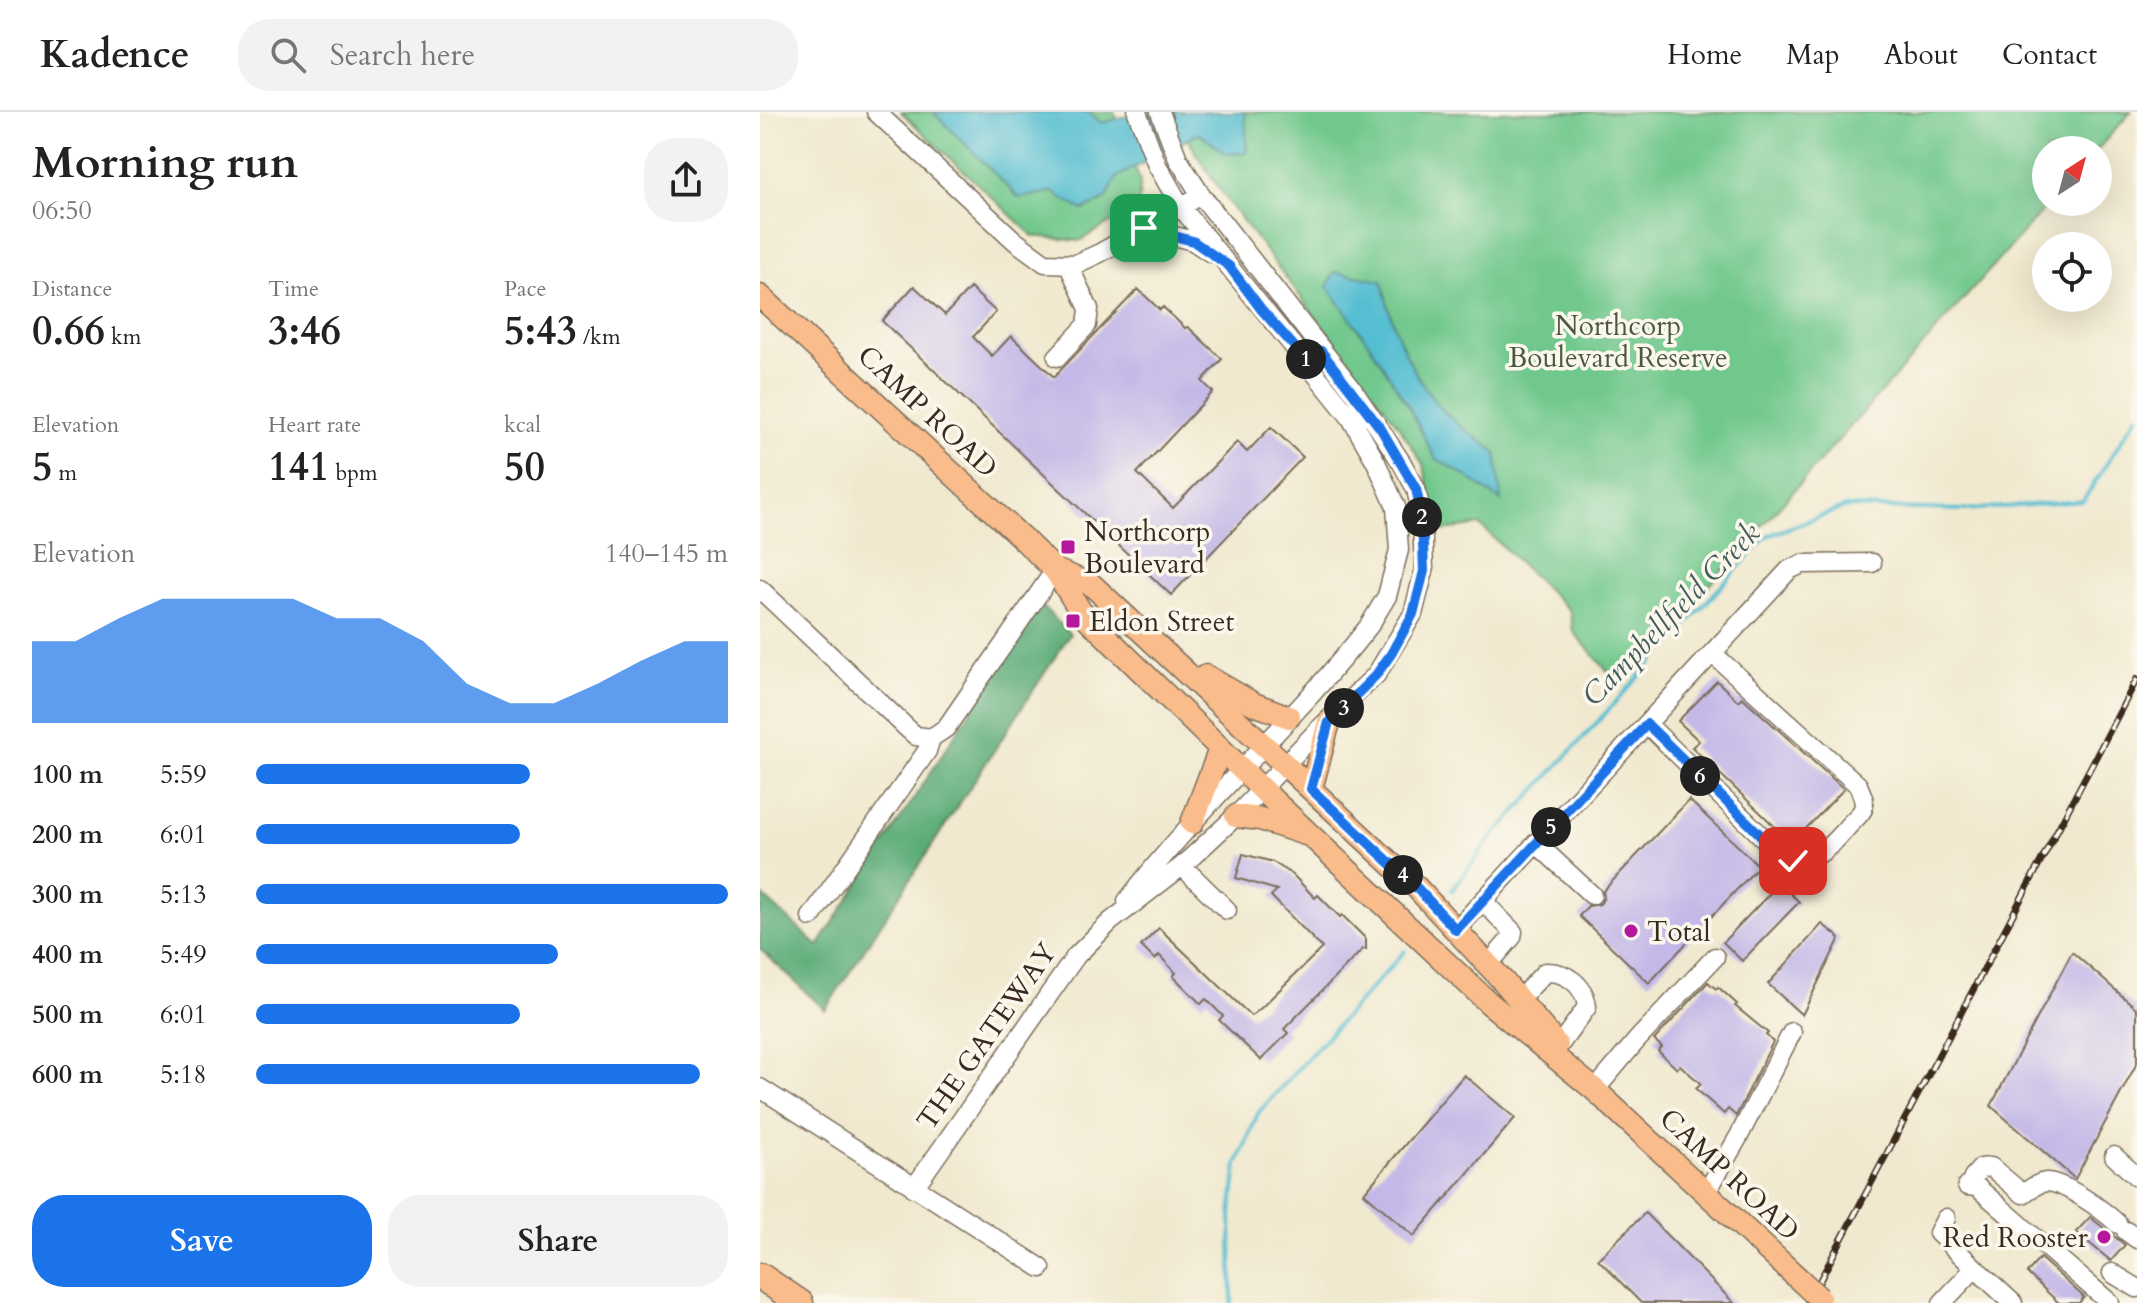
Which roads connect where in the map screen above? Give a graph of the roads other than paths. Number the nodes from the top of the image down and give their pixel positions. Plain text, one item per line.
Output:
1 (876, 112) edge
2 (1137, 112) edge
3 (1160, 112) edge
4 (1201, 195) junction
5 (1181, 207) junction
6 (1144, 228) junction
7 (1068, 264) junction
8 (1229, 266) junction
9 (760, 296) edge
10 (1314, 356) junction
11 (1057, 357) dead end
12 (1872, 563) dead end
13 (1055, 570) junction
14 (760, 589) edge
15 (1161, 647) junction
16 (1712, 653) junction
17 (1289, 717) junction
18 (1329, 722) junction
19 (1647, 724) junction
20 (931, 738) junction
21 (1264, 744) junction
22 (1220, 749) junction
23 (1285, 764) junction
24 (1242, 770) junction
25 (1262, 789) junction
26 (1311, 789) junction
27 (1236, 816) junction
28 (1192, 823) junction
29 (1310, 835) junction
30 (1536, 843) junction
31 (1182, 866) junction
32 (1592, 895) dead end
33 (1483, 901) junction
34 (1227, 910) dead end
35 (811, 917) dead end
36 (1110, 922) junction
37 (1456, 930) junction
38 (1715, 957) dead end
39 (1488, 965) junction
40 (1519, 1000) junction
41 (1792, 1032) dead end
42 (1558, 1047) junction
43 (760, 1088) edge
44 (1595, 1090) junction
45 (2114, 1156) dead end
46 (2137, 1177) edge
47 (914, 1188) junction
48 (1706, 1193) junction
49 (1946, 1218) dead end
50 (2127, 1231) edge
51 (1041, 1268) dead end
52 (1975, 1268) junction
53 (2112, 1273) dead end
54 (760, 1276) edge
55 (2137, 1288) edge
56 (1821, 1300) edge
57 (800, 1303) edge
58 (1942, 1303) edge
59 (2013, 1303) edge
60 (2110, 1303) edge

1 - 7 street
2 - 5 street
3 - 4 street
4 - 5 street
4 - 10 street
5 - 6 street
5 - 8 street
6 - 7 street
6 - 8 street
7 - 11 street
8 - 10 street
9 - 13 main road, CAMP ROAD
10 - 17 street
10 - 18 street
12 - 16 street
13 - 15 main road, CAMP ROAD
13 - 20 street
13 - 22 main road, CAMP ROAD
14 - 20 street
15 - 17 main road
15 - 21 main road, CAMP ROAD
16 - 19 street
16 - 19 street
17 - 21 street
18 - 23 street
18 - 26 main road
19 - 30 street
20 - 35 street
21 - 23 main road, CAMP ROAD
21 - 24 street
22 - 24 main road, CAMP ROAD
22 - 28 main road
23 - 25 street
23 - 26 main road, CAMP ROAD
24 - 25 main road, CAMP ROAD
24 - 28 street, THE GATEWAY
25 - 27 street, THE GATEWAY
25 - 29 main road, CAMP ROAD
26 - 37 main road, CAMP ROAD
27 - 29 main road
27 - 31 street, THE GATEWAY
28 - 36 street, THE GATEWAY
29 - 44 main road, CAMP ROAD
30 - 32 street
30 - 33 street
31 - 34 street
31 - 36 street, THE GATEWAY
33 - 37 street
33 - 39 street
36 - 47 street, THE GATEWAY
37 - 39 main road, CAMP ROAD
38 - 44 street
39 - 40 main road, CAMP ROAD
40 - 42 main road, CAMP ROAD
40 - 42 street
41 - 48 street
42 - 44 main road, CAMP ROAD
43 - 47 street
44 - 48 main road, CAMP ROAD
45 - 46 street
47 - 51 street
48 - 56 main road, CAMP ROAD, bridge
49 - 52 street
50 - 60 street
52 - 58 street
52 - 59 street
53 - 55 street
54 - 57 highway

